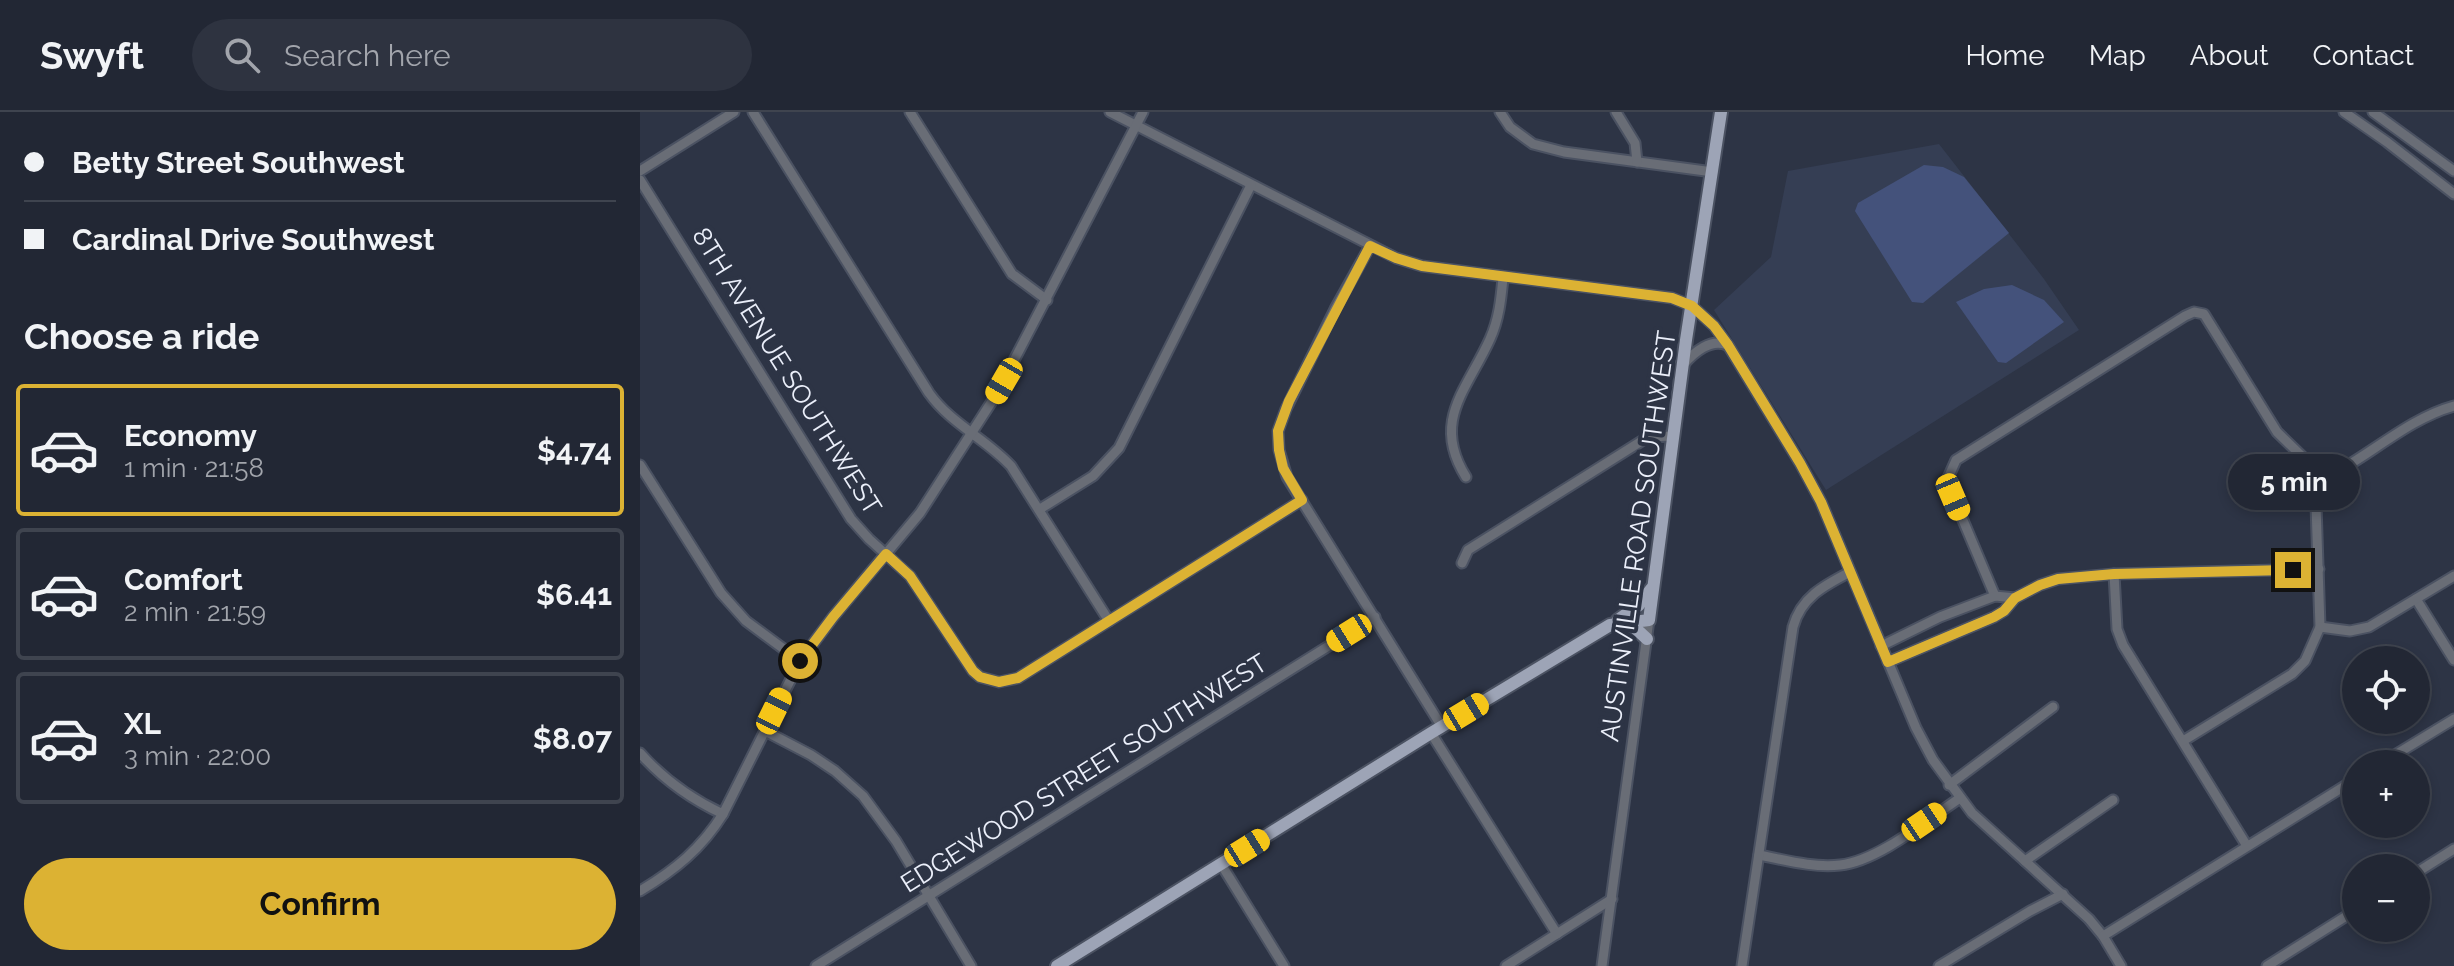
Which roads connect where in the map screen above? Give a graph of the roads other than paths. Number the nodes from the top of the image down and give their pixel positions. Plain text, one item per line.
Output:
1 (734, 112) edge
2 (753, 112) edge
3 (910, 112) edge
4 (1110, 112) edge
5 (1143, 112) edge
6 (1500, 112) edge
7 (1616, 112) edge
8 (1721, 112) edge
9 (2344, 112) edge
10 (2373, 112) edge
11 (1137, 125) junction
12 (1637, 162) junction
13 (640, 171) edge
14 (2454, 171) edge
15 (1713, 172) junction
16 (640, 180) edge
17 (1251, 185) junction
18 (2454, 194) edge
19 (1370, 246) junction
20 (1503, 278) junction
21 (1047, 300) junction
22 (1692, 306) junction
23 (1728, 345) junction
24 (1683, 365) junction
25 (2454, 406) edge
26 (972, 434) junction
27 (1673, 436) junction
28 (640, 465) edge
29 (1466, 477) dead end
30 (2316, 483) junction
31 (1302, 500) junction
32 (1040, 509) junction
33 (886, 554) junction
34 (1462, 563) dead end
35 (2319, 569) junction
36 (1850, 572) junction
37 (2114, 574) junction
38 (2454, 576) edge
39 (1653, 587) junction
40 (1991, 597) junction
41 (2015, 598) junction
42 (2416, 599) junction
43 (1375, 617) junction
44 (1994, 617) junction
45 (1649, 620) junction
46 (1109, 621) junction
47 (1610, 625) junction
48 (2320, 627) junction
49 (1647, 639) junction
50 (1881, 646) junction
51 (2454, 660) edge
52 (800, 661) junction
53 (1888, 662) junction
54 (2053, 707) dead end
55 (2454, 719) edge
56 (1436, 730) junction
57 (765, 731) junction
58 (2183, 741) junction
59 (2403, 750) edge
60 (640, 753) edge
61 (1949, 785) junction
62 (2342, 788) edge
63 (1960, 798) junction
64 (2113, 800) dead end
65 (723, 814) junction
66 (2247, 846) junction
67 (2454, 849) edge
68 (1759, 855) junction
69 (2025, 861) junction
70 (1221, 864) junction
71 (2430, 864) edge
72 (640, 891) edge
73 (2063, 894) junction
74 (929, 896) junction
75 (1612, 899) junction
76 (2342, 919) edge
77 (1557, 934) junction
78 (2103, 936) junction
79 (816, 966) edge
80 (971, 966) edge
81 (1057, 966) edge
82 (1284, 966) edge
83 (1506, 966) edge
84 (1602, 966) edge
85 (1742, 966) edge
86 (1939, 966) edge
87 (2121, 966) edge
88 (2267, 966) edge

1 - 13 street
2 - 26 street
3 - 21 street
4 - 11 street
5 - 11 street
6 - 12 street
7 - 12 street
8 - 15 main road, AUSTINVILLE ROAD SOUTHWEST
9 - 18 street
10 - 14 street
11 - 17 street
11 - 21 street
12 - 15 street
15 - 22 main road, AUSTINVILLE ROAD SOUTHWEST
16 - 33 street, 8TH AVENUE SOUTHWEST
17 - 19 street
17 - 32 street
19 - 20 street
19 - 31 street
20 - 22 street
20 - 29 street
21 - 26 street
22 - 23 street
22 - 24 main road, AUSTINVILLE ROAD SOUTHWEST
23 - 24 street
23 - 36 street
24 - 27 main road, AUSTINVILLE ROAD SOUTHWEST
25 - 30 street
26 - 32 street
26 - 33 street
27 - 34 street
27 - 39 main road, AUSTINVILLE ROAD SOUTHWEST
28 - 52 street
30 - 35 street
30 - 40 street
31 - 43 street
31 - 46 street
32 - 46 street
33 - 46 street, 8TH AVENUE SOUTHWEST
33 - 52 street
35 - 37 street
35 - 48 street
36 - 50 street
36 - 68 street
37 - 41 street
37 - 58 street
38 - 42 street
39 - 45 main road, AUSTINVILLE ROAD SOUTHWEST
39 - 47 main road
40 - 41 street
40 - 44 street
40 - 50 street
41 - 44 street
42 - 48 street
42 - 51 street
43 - 56 street
43 - 74 street, EDGEWOOD STREET SOUTHWEST
44 - 53 street
45 - 47 main road
45 - 49 street, AUSTINVILLE ROAD SOUTHWEST
47 - 49 main road
47 - 56 main road
48 - 58 street
49 - 75 street, AUSTINVILLE ROAD SOUTHWEST
50 - 53 street
52 - 57 street
53 - 61 street
54 - 61 street
55 - 59 street
56 - 70 main road
56 - 77 street
57 - 65 street
57 - 74 street
58 - 66 street
60 - 65 street
61 - 63 street
62 - 66 street
63 - 68 street
63 - 69 street
64 - 69 street
65 - 72 street
66 - 78 street
67 - 71 street
68 - 85 street
69 - 73 street
70 - 81 main road
70 - 82 street
73 - 78 street
73 - 86 street
74 - 79 street, EDGEWOOD STREET SOUTHWEST
74 - 80 street
75 - 77 street
75 - 84 street, AUSTINVILLE ROAD SOUTHWEST
76 - 88 street
77 - 83 street
78 - 87 street

